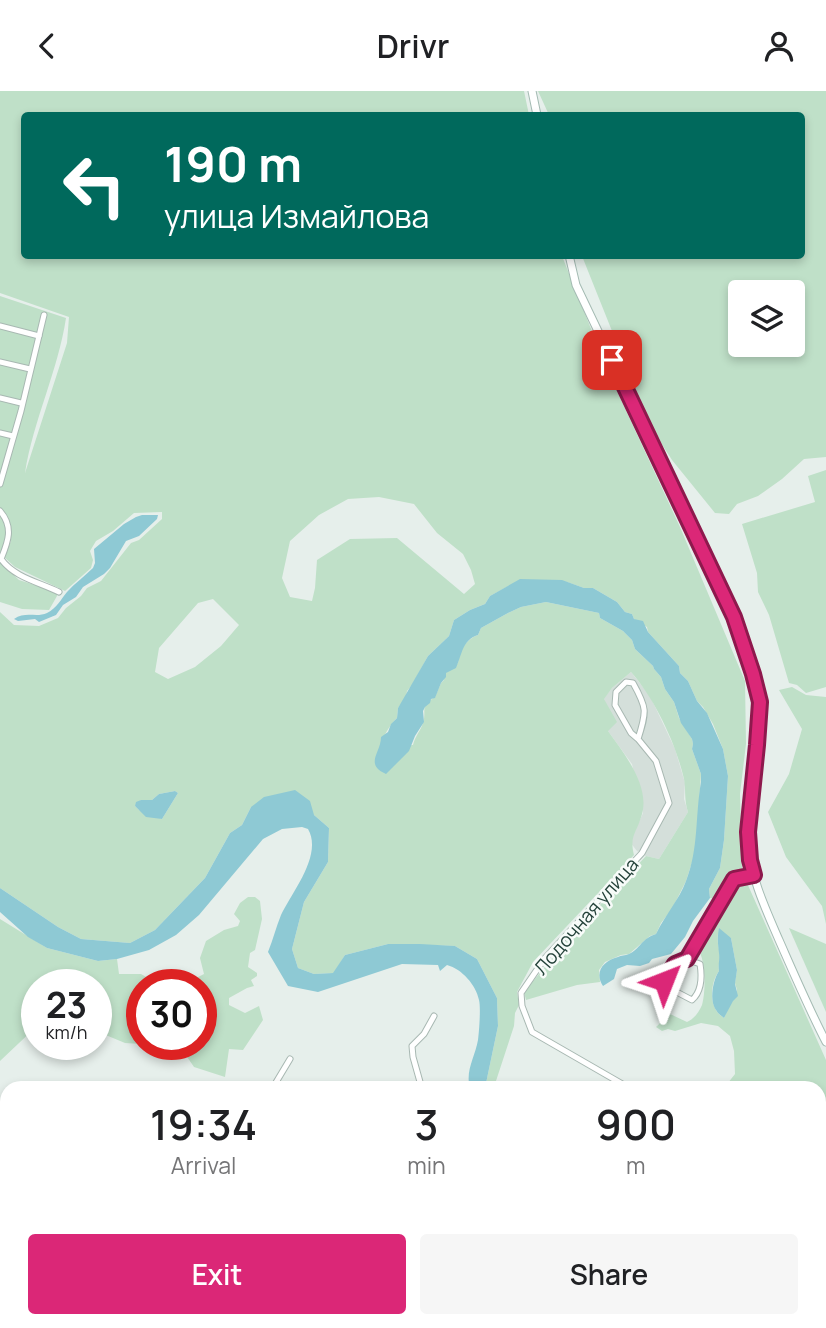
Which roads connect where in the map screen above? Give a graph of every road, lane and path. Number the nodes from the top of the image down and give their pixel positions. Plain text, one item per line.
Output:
1 (532, 91) edge
2 (536, 112) edge
3 (570, 259) edge
4 (44, 315) dead end
5 (0, 326) edge
6 (39, 336) junction
7 (0, 362) edge
8 (30, 369) junction
9 (0, 398) edge
10 (22, 403) junction
11 (0, 433) edge
12 (13, 436) junction
13 (2, 470) edge
14 (0, 484) edge
15 (0, 511) edge
16 (60, 592) dead end
17 (638, 739) junction
18 (754, 875) junction
19 (687, 959) junction
20 (434, 1016) dead end
21 (826, 1042) edge
22 (290, 1059) dead end
23 (277, 1081) edge
24 (420, 1081) edge
25 (617, 1081) edge

1 - 2 main road
3 - 18 main road
4 - 6 street
5 - 6 street
6 - 8 street
7 - 8 street
8 - 10 street
9 - 10 street
10 - 12 street
11 - 12 street
12 - 13 street
13 - 14 street
15 - 16 street
17 - 17 street, Лодочная улица
17 - 25 street, Лодочная улица
18 - 19 street
18 - 21 main road
19 - 19 street
20 - 24 street
22 - 23 street

